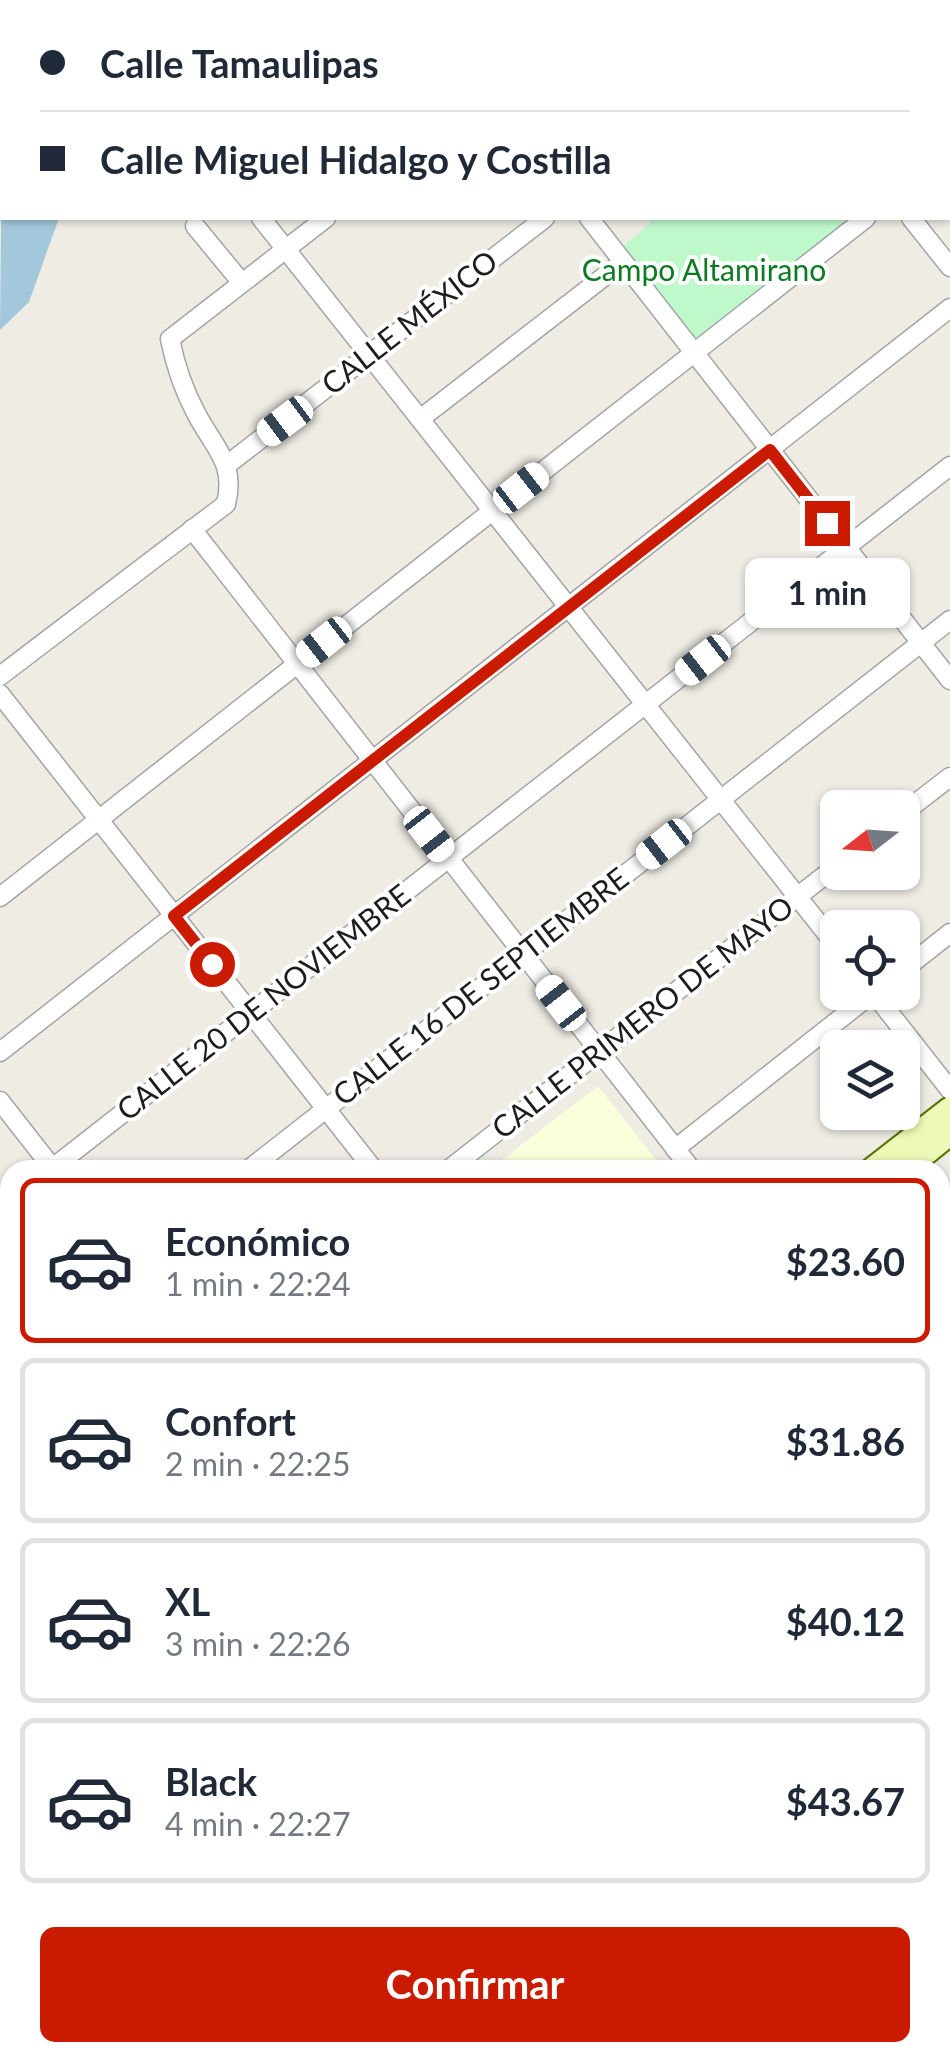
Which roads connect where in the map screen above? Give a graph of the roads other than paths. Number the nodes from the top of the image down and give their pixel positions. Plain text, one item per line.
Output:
1 (263, 220) edge
2 (323, 220) edge
3 (542, 220) edge
4 (591, 220) edge
5 (863, 220) edge
6 (913, 220) edge
7 (195, 226) dead end
8 (286, 249) junction
9 (623, 262) junction
10 (950, 266) edge
11 (242, 283) junction
12 (950, 308) edge
13 (694, 352) junction
14 (370, 356) junction
15 (420, 419) junction
16 (770, 450) junction
17 (228, 465) junction
18 (950, 466) edge
19 (492, 511) junction
20 (192, 529) junction
21 (846, 547) junction
22 (568, 607) junction
23 (950, 620) edge
24 (921, 642) junction
25 (296, 664) junction
26 (0, 676) edge
27 (950, 680) edge
28 (0, 694) edge
29 (646, 704) junction
30 (372, 761) junction
31 (950, 777) edge
32 (721, 800) junction
33 (920, 800) edge
34 (98, 820) junction
35 (448, 859) junction
36 (820, 879) edge
37 (0, 897) edge
38 (797, 897) junction
39 (174, 916) junction
40 (820, 926) edge
41 (950, 933) edge
42 (523, 954) junction
43 (920, 956) edge
44 (852, 1010) edge
45 (887, 1010) edge
46 (251, 1013) junction
47 (0, 1052) edge
48 (600, 1052) junction
49 (950, 1090) edge
50 (0, 1101) edge
51 (326, 1109) junction
52 (950, 1110) edge
53 (950, 1132) edge
54 (675, 1148) junction
55 (45, 1160) edge
56 (63, 1160) edge
57 (261, 1160) edge
58 (366, 1160) edge
59 (461, 1160) edge
60 (684, 1160) edge
61 (886, 1160) edge
62 (915, 1160) edge

1 - 8 street
2 - 8 street
3 - 14 street, CALLE MÉXICO
4 - 9 street
5 - 13 street
6 - 10 street
7 - 11 street
8 - 11 street
8 - 14 street
9 - 13 street
9 - 15 street
11 - 17 street
12 - 16 street
13 - 16 street
13 - 19 street
14 - 15 street
14 - 17 street, CALLE MÉXICO
15 - 19 street
16 - 21 street
16 - 22 street
17 - 20 street
18 - 21 street, CALLE 20 DE NOVIEMBRE
19 - 22 street
19 - 25 street
20 - 25 street
20 - 26 street
21 - 24 street
21 - 29 street, CALLE 20 DE NOVIEMBRE
22 - 29 street
22 - 30 street
23 - 24 street, CALLE 16 DE SEPTIEMBRE
24 - 27 street
24 - 32 street, CALLE 16 DE SEPTIEMBRE
25 - 30 street
25 - 34 street
28 - 34 street
29 - 32 street
29 - 35 street, CALLE 20 DE NOVIEMBRE
30 - 35 street
30 - 39 street
31 - 33 street
32 - 38 street
32 - 42 street, CALLE 16 DE SEPTIEMBRE
34 - 37 street
34 - 39 street
35 - 42 street
35 - 46 street, CALLE 20 DE NOVIEMBRE
36 - 38 street, CALLE PRIMERO DE MAYO
38 - 40 street
38 - 48 street, CALLE PRIMERO DE MAYO
39 - 46 street
39 - 47 street
41 - 43 street
42 - 48 street
42 - 51 street, CALLE 16 DE SEPTIEMBRE
44 - 54 street
45 - 49 street
46 - 51 street
46 - 56 street, CALLE 20 DE NOVIEMBRE
48 - 54 street
48 - 59 street, CALLE PRIMERO DE MAYO
50 - 55 street
51 - 57 street, CALLE 16 DE SEPTIEMBRE
51 - 58 street
52 - 61 street
53 - 62 street
54 - 60 street

